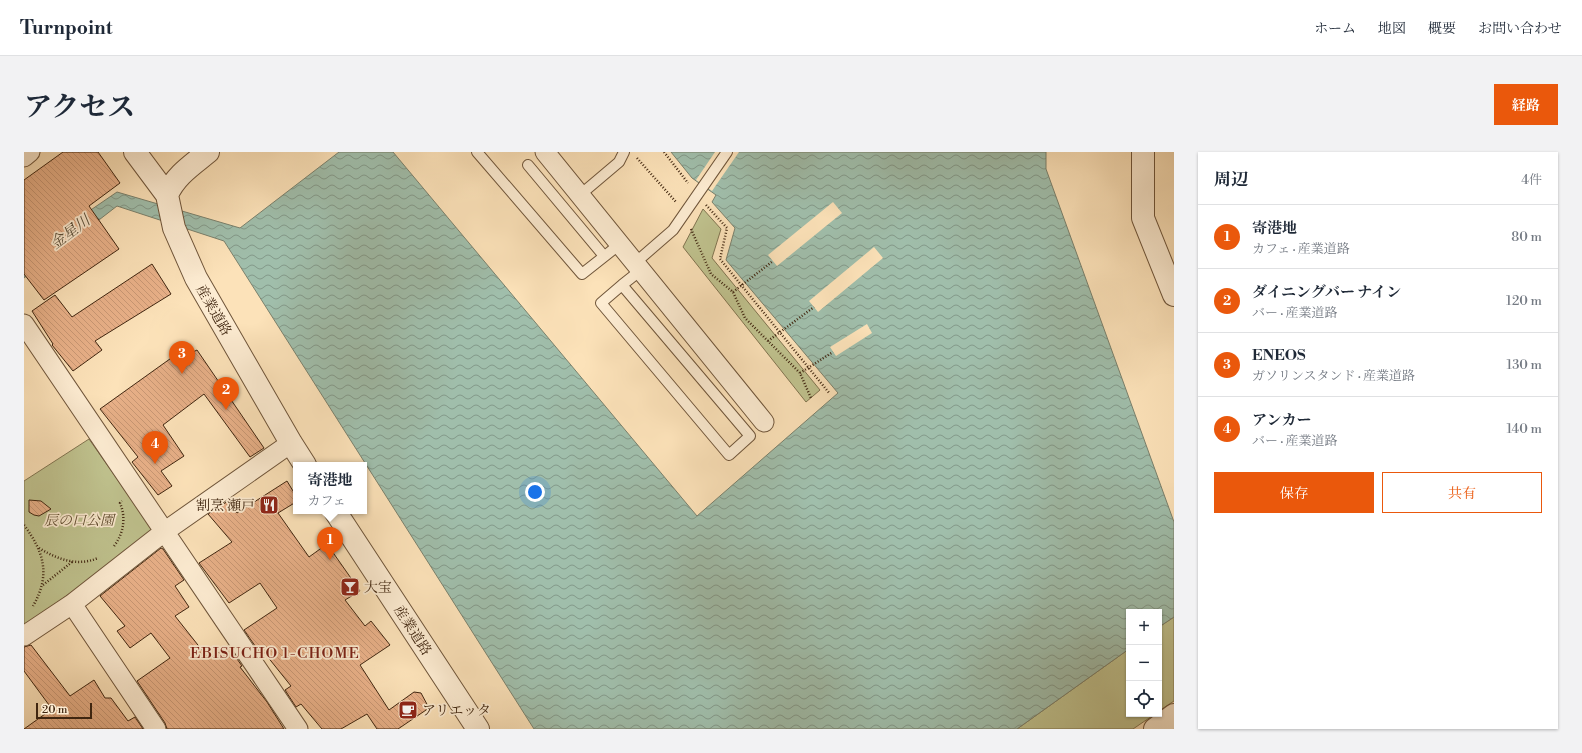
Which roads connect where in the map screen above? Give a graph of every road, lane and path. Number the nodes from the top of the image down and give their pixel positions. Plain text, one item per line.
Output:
1 (30, 152) edge
2 (134, 152) edge
3 (208, 152) edge
4 (477, 152) edge
5 (545, 152) edge
6 (664, 152) edge
7 (727, 152) edge
8 (1142, 152) edge
9 (628, 154) edge
10 (24, 157) edge
11 (528, 165) dead end
12 (691, 186) dead end
13 (580, 194) junction
14 (167, 196) junction
15 (706, 204) dead end
16 (685, 213) junction
17 (620, 244) junction
18 (604, 256) junction
19 (773, 261) dead end
20 (638, 266) junction
21 (622, 285) junction
22 (741, 285) junction
23 (733, 292) junction
24 (1174, 295) edge
25 (814, 307) dead end
26 (24, 324) edge
27 (779, 332) junction
28 (768, 341) junction
29 (833, 352) dead end
30 (808, 367) junction
31 (800, 373) junction
32 (830, 394) dead end
33 (811, 398) dead end
34 (764, 422) dead end
35 (291, 443) junction
36 (303, 462) edge
37 (124, 500) dead end
38 (337, 514) edge
39 (24, 525) edge
40 (164, 532) junction
41 (113, 547) dead end
42 (39, 548) junction
43 (103, 556) dead end
44 (72, 562) junction
45 (42, 585) junction
46 (72, 604) junction
47 (29, 610) dead end
48 (24, 636) edge
49 (1174, 715) edge
50 (156, 729) edge
51 (298, 729) edge
52 (478, 729) edge
53 (1155, 729) edge

1 - 10 street
2 - 14 street, 産業道路
3 - 14 street
4 - 18 lane
5 - 13 street
6 - 12 path
7 - 16 lane
8 - 24 street
9 - 13 lane
9 - 16 path
11 - 18 lane
13 - 17 street
14 - 35 street, 産業道路
15 - 22 path
16 - 20 lane
16 - 23 path
17 - 18 lane
17 - 20 street
19 - 22 path
20 - 21 lane
20 - 34 street
21 - 21 lane
22 - 23 path
22 - 27 path
23 - 28 path
25 - 27 path
26 - 40 street
27 - 28 path
27 - 30 path
28 - 31 path
29 - 30 path
30 - 31 path
30 - 32 path
31 - 33 path
35 - 36 street, 産業道路
35 - 40 street
37 - 41 path
38 - 52 street, 産業道路
39 - 42 path
40 - 46 street
40 - 51 street
42 - 44 path
42 - 45 path
43 - 44 path
44 - 45 path
45 - 47 path
46 - 48 street
46 - 50 street
49 - 53 street

